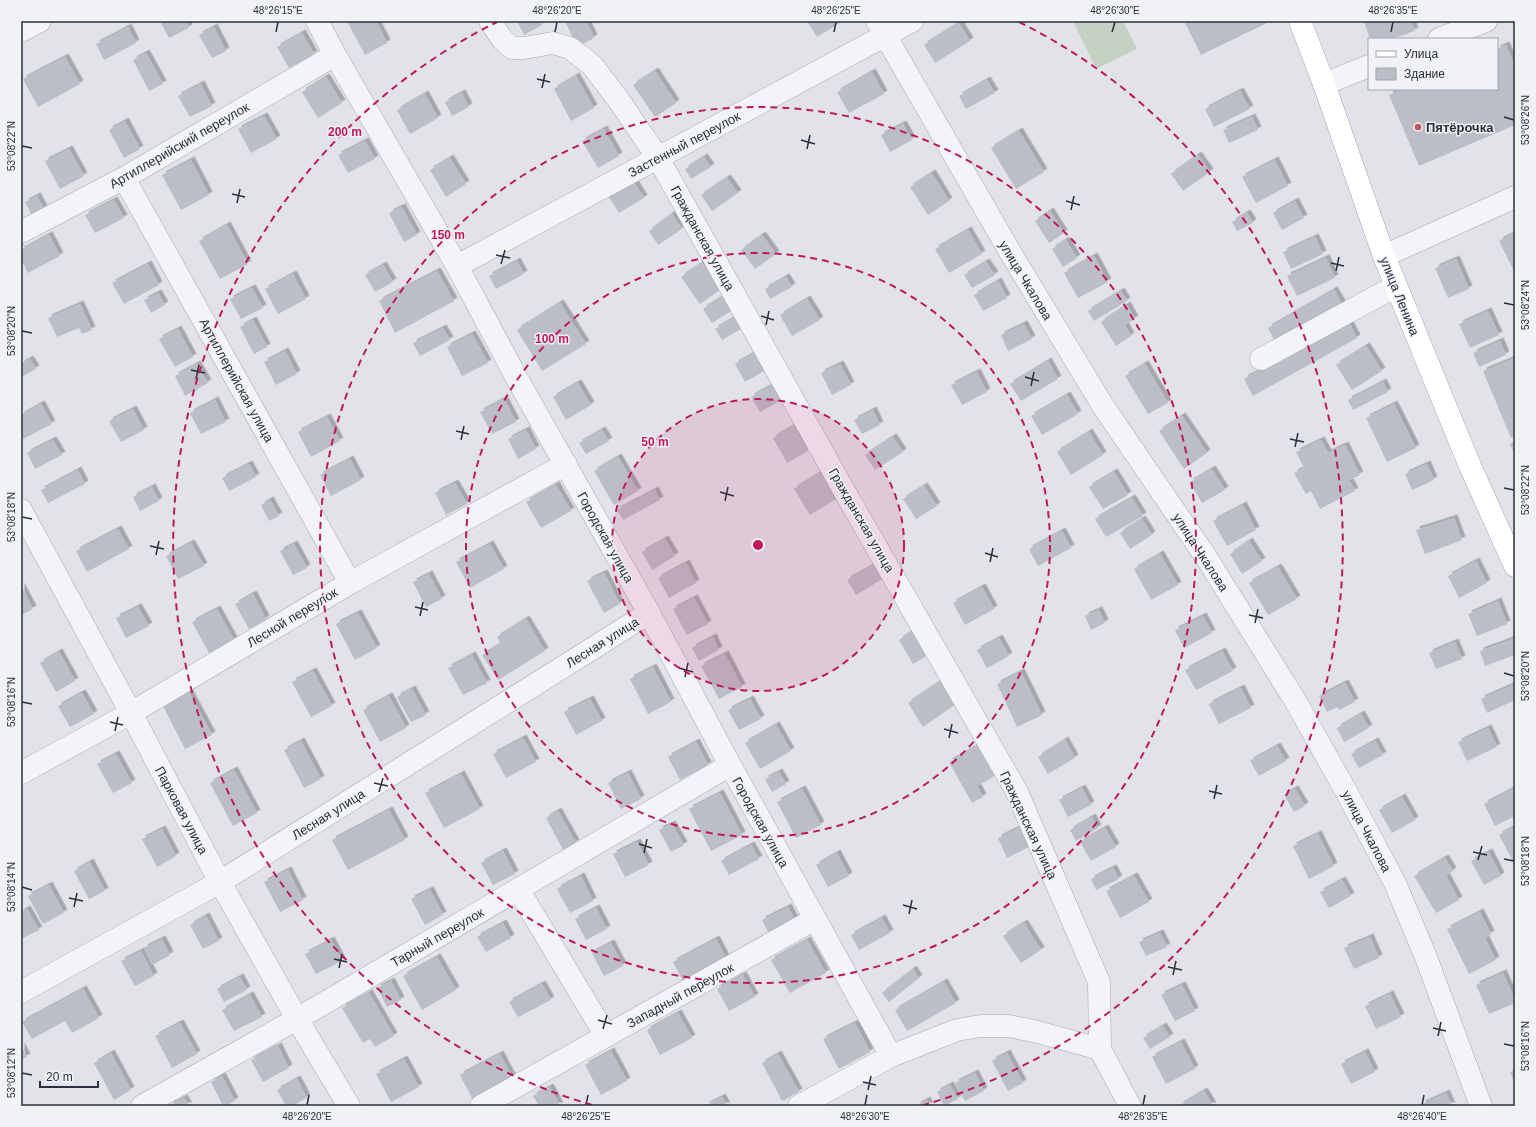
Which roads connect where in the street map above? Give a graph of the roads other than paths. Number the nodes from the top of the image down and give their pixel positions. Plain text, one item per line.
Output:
1 (40, 21) edge
2 (317, 21) edge
3 (490, 21) edge
4 (912, 21) edge
5 (1300, 21) edge
6 (1486, 21) edge
7 (882, 28) edge
8 (21, 31) edge
9 (1443, 38) edge
10 (335, 55) junction
11 (1368, 66) edge
12 (1324, 84) junction
13 (658, 158) junction
14 (124, 178) junction
15 (1515, 197) edge
16 (21, 232) edge
17 (1384, 256) junction
18 (457, 266) junction
19 (1396, 286) junction
20 (1261, 359) dead end
21 (566, 464) junction
22 (21, 510) edge
23 (1515, 566) edge
24 (350, 583) junction
25 (648, 613) junction
26 (131, 713) junction
27 (730, 765) junction
28 (21, 773) edge
29 (220, 882) junction
30 (518, 889) junction
31 (815, 919) junction
32 (21, 992) edge
33 (297, 1019) junction
34 (606, 1036) junction
35 (1100, 1049) junction
36 (891, 1056) junction
37 (142, 1106) edge
38 (349, 1106) edge
39 (481, 1106) edge
40 (799, 1106) edge
41 (1130, 1106) edge
42 (1481, 1106) edge

1 - 8 street
2 - 10 street, Городская улица
3 - 13 street, Гражданская улица
4 - 7 street, Застенный переулок
5 - 12 main road, улица Ленина
6 - 9 street
7 - 13 street, Застенный переулок
7 - 42 street, улица Чкалова
10 - 14 street, Артиллерийский переулок
10 - 18 street, Городская улица
11 - 12 street
12 - 17 main road, улица Ленина
13 - 18 street, Застенный переулок
13 - 35 street, Гражданская улица
14 - 16 street, Артиллерийский переулок
14 - 24 street, Артиллерийская улица
15 - 17 street
17 - 19 main road, улица Ленина
18 - 21 street, Городская улица
19 - 20 street
19 - 23 main road, улица Ленина
21 - 24 street, Лесной переулок
21 - 25 street, Городская улица
22 - 26 street, Парковая улица
24 - 26 street, Лесной переулок
25 - 27 street, Городская улица
25 - 29 street, Лесная улица
26 - 28 street, Лесной переулок
26 - 29 street, Парковая улица
27 - 30 street, Тарный переулок
27 - 31 street, Городская улица
29 - 32 street, Лесная улица
29 - 33 street, Парковая улица
30 - 33 street, Тарный переулок
30 - 34 street
31 - 34 street, Западный переулок
31 - 36 street, Городская улица
33 - 37 street, Тарный переулок
33 - 38 street, Парковая улица
34 - 39 street, Западный переулок
35 - 36 street
35 - 41 street, Гражданская улица
36 - 40 street

